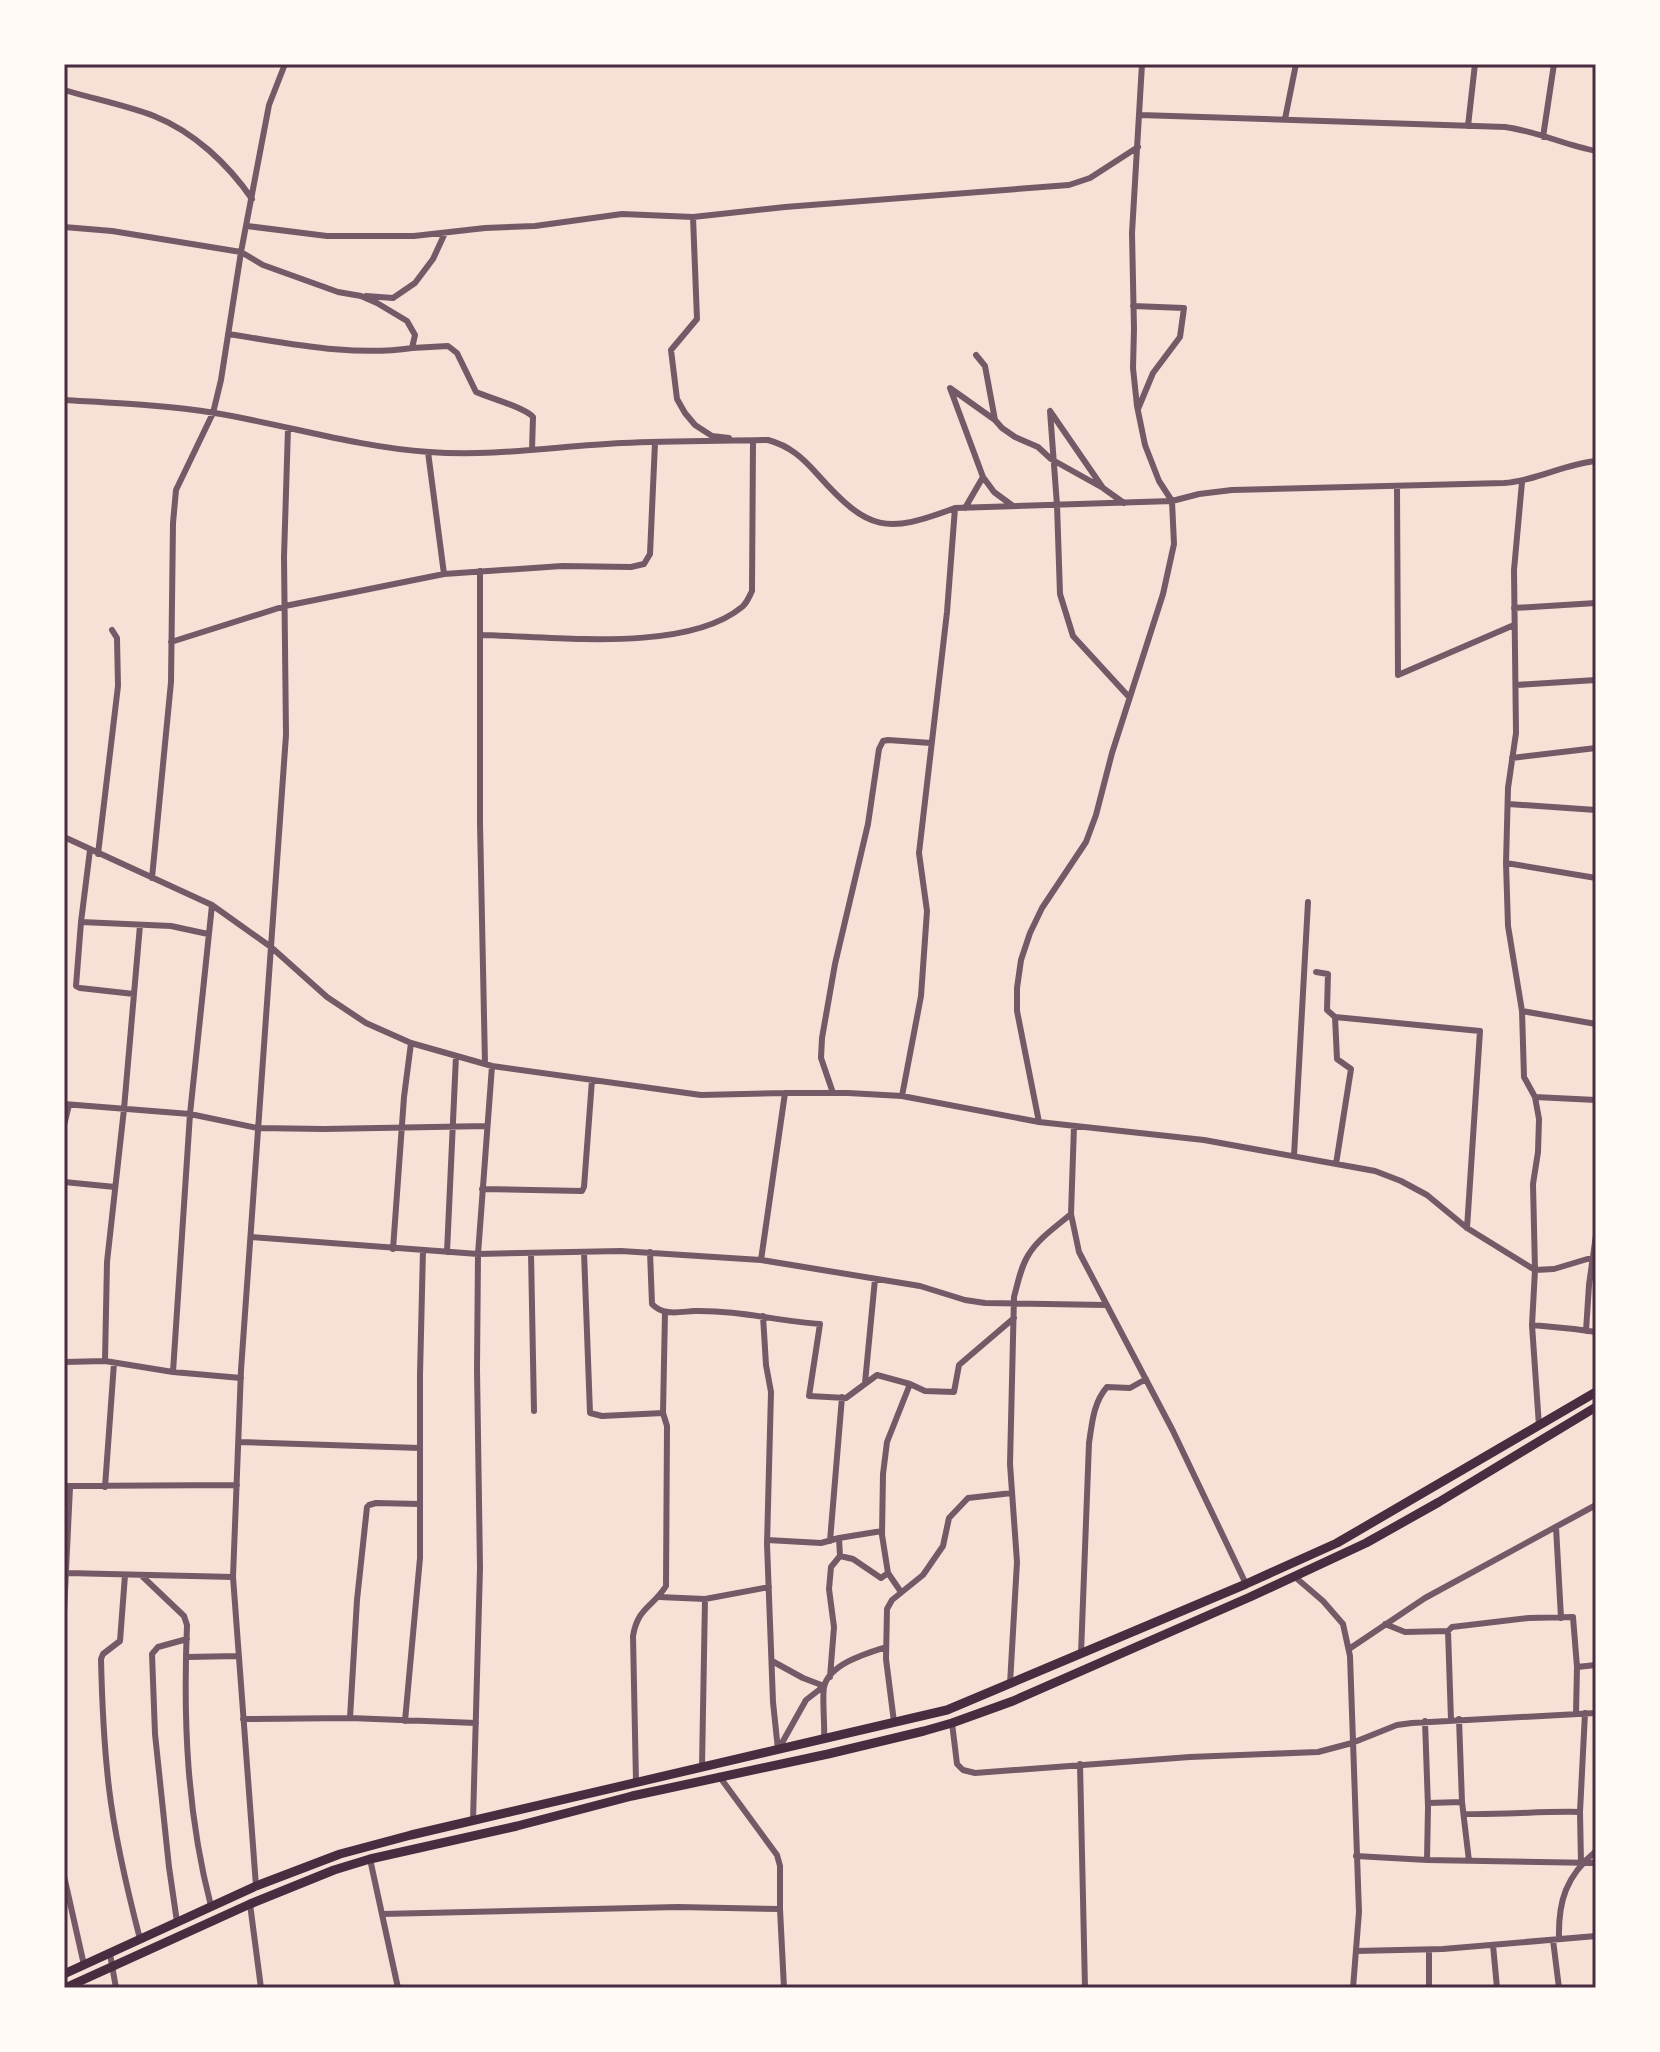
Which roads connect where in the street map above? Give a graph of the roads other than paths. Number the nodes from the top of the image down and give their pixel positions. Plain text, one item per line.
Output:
1 (285, 64) edge
2 (1142, 64) edge
3 (1296, 64) edge
4 (1475, 64) edge
5 (1554, 64) edge
6 (64, 90) edge
7 (1140, 115) junction
8 (1285, 119) junction
9 (1468, 126) junction
10 (1543, 137) junction
11 (1138, 147) junction
12 (1596, 151) edge
13 (252, 199) junction
14 (693, 217) junction
15 (247, 226) junction
16 (64, 227) edge
17 (445, 233) junction
18 (241, 252) junction
19 (361, 296) junction
20 (1133, 306) junction
21 (228, 334) junction
22 (412, 348) junction
23 (976, 355) dead end
24 (64, 400) edge
25 (1138, 410) junction
26 (213, 413) junction
27 (995, 420) junction
28 (288, 428) junction
29 (753, 441) junction
30 (655, 443) junction
31 (532, 450) junction
32 (428, 452) junction
33 (1054, 461) junction
34 (1596, 461) edge
35 (983, 477) junction
36 (1522, 482) junction
37 (1397, 486) junction
38 (1103, 488) junction
39 (1172, 501) junction
40 (1124, 503) junction
41 (1057, 505) junction
42 (1013, 506) junction
43 (955, 508) junction
44 (965, 508) junction
45 (480, 571) junction
46 (444, 574) junction
47 (1596, 603) edge
48 (285, 606) junction
49 (1514, 608) junction
50 (1514, 625) junction
51 (112, 630) dead end
52 (480, 635) junction
53 (171, 642) junction
54 (1596, 680) edge
55 (1516, 685) junction
56 (1129, 697) junction
57 (931, 743) junction
58 (1596, 748) edge
59 (1512, 758) junction
60 (1508, 804) junction
61 (1596, 810) edge
62 (64, 837) edge
63 (90, 850) junction
64 (98, 854) junction
65 (1506, 863) junction
66 (152, 878) junction
67 (1596, 878) edge
68 (1308, 902) dead end
69 (212, 905) junction
70 (81, 922) junction
71 (140, 925) junction
72 (208, 934) junction
73 (271, 947) junction
74 (1316, 972) dead end
75 (134, 994) junction
76 (1522, 1011) junction
77 (1335, 1017) junction
78 (1596, 1024) edge
79 (411, 1043) junction
80 (456, 1056) junction
81 (488, 1065) junction
82 (592, 1080) junction
83 (785, 1093) junction
84 (833, 1093) junction
85 (902, 1096) junction
86 (1535, 1097) junction
87 (1596, 1100) edge
88 (67, 1105) edge
89 (124, 1109) junction
90 (190, 1114) junction
91 (1039, 1122) junction
92 (64, 1125) edge
93 (452, 1126) junction
94 (487, 1126) junction
95 (1074, 1126) junction
96 (401, 1127) junction
97 (257, 1128) junction
98 (1294, 1156) junction
99 (1336, 1164) junction
100 (64, 1182) edge
101 (115, 1187) junction
102 (482, 1189) junction
103 (1071, 1214) junction
104 (1467, 1228) junction
105 (1596, 1235) edge
106 (251, 1237) junction
107 (393, 1249) junction
108 (423, 1250) junction
109 (447, 1252) junction
110 (584, 1252) junction
111 (650, 1252) junction
112 (531, 1253) junction
113 (478, 1254) junction
114 (1594, 1257) junction
115 (761, 1260) junction
116 (1535, 1270) junction
117 (875, 1279) junction
118 (1014, 1303) junction
119 (1106, 1305) junction
120 (665, 1312) junction
121 (763, 1316) junction
122 (1014, 1318) junction
123 (1532, 1325) junction
124 (1586, 1331) junction
125 (1596, 1332) edge
126 (105, 1361) junction
127 (64, 1362) edge
128 (114, 1363) junction
129 (173, 1372) junction
130 (241, 1378) junction
131 (1146, 1379) junction
132 (865, 1384) junction
133 (910, 1384) junction
134 (1596, 1392) edge
135 (842, 1397) junction
136 (1596, 1407) edge
137 (534, 1411) dead end
138 (663, 1413) junction
139 (1539, 1426) junction
140 (239, 1442) junction
141 (420, 1448) junction
142 (237, 1485) junction
143 (67, 1486) edge
144 (105, 1487) junction
145 (1012, 1493) junction
146 (420, 1504) junction
147 (1596, 1505) edge
148 (1556, 1527) junction
149 (882, 1531) junction
150 (839, 1538) junction
151 (767, 1540) junction
152 (830, 1541) junction
153 (840, 1556) junction
154 (67, 1573) junction
155 (888, 1573) junction
156 (125, 1575) junction
157 (142, 1576) junction
158 (233, 1577) junction
159 (1295, 1577) junction
160 (1246, 1584) junction
161 (769, 1587) junction
162 (901, 1592) junction
163 (659, 1597) junction
164 (705, 1599) junction
165 (64, 1612) edge
166 (1561, 1618) junction
167 (1385, 1624) junction
168 (1448, 1631) junction
169 (187, 1639) junction
170 (886, 1647) junction
171 (1349, 1649) junction
172 (1081, 1654) junction
173 (238, 1656) junction
174 (187, 1657) junction
175 (772, 1661) junction
176 (1596, 1665) edge
177 (1577, 1667) junction
178 (830, 1677) junction
179 (1010, 1684) junction
180 (824, 1686) junction
181 (1585, 1713) junction
182 (1596, 1713) edge
183 (1576, 1714) junction
184 (350, 1718) junction
185 (243, 1719) junction
186 (1455, 1719) junction
187 (405, 1721) junction
188 (1425, 1721) junction
189 (894, 1722) junction
190 (476, 1723) junction
191 (952, 1723) junction
192 (824, 1739) junction
193 (1352, 1743) junction
194 (778, 1750) junction
195 (1080, 1764) junction
196 (702, 1767) junction
197 (719, 1776) junction
198 (636, 1782) junction
199 (1462, 1802) junction
200 (1428, 1803) junction
201 (1580, 1812) junction
202 (1464, 1814) junction
203 (473, 1821) junction
204 (1596, 1851) edge
205 (1356, 1856) junction
206 (370, 1859) junction
207 (1427, 1860) junction
208 (1469, 1861) junction
209 (1581, 1863) junction
210 (1596, 1863) edge
211 (64, 1876) edge
212 (256, 1886) junction
213 (250, 1904) junction
214 (211, 1906) junction
215 (780, 1909) junction
216 (382, 1914) junction
217 (177, 1922) junction
218 (1596, 1936) edge
219 (140, 1939) junction
220 (1556, 1940) junction
221 (1493, 1945) junction
222 (1429, 1950) junction
223 (1356, 1951) junction
224 (110, 1954) junction
225 (84, 1965) junction
226 (113, 1965) junction
227 (64, 1974) edge
228 (65, 1988) edge
229 (116, 1988) edge
230 (261, 1988) edge
231 (398, 1988) edge
232 (784, 1988) edge
233 (1085, 1988) edge
234 (1353, 1988) edge
235 (1429, 1988) edge
236 (1497, 1988) edge
237 (1559, 1988) edge

1 - 13 street
2 - 7 street
3 - 8 street
4 - 9 street
5 - 10 street
6 - 13 street
7 - 8 street
7 - 11 street
8 - 9 street
9 - 10 street
10 - 12 street
11 - 14 street
11 - 20 street
13 - 15 street
14 - 17 street
14 - 29 street
15 - 17 street
15 - 18 street
16 - 18 street
17 - 19 street
18 - 19 street
18 - 21 street
19 - 22 street
20 - 25 street
20 - 25 street
21 - 22 street
21 - 26 street
22 - 31 street
23 - 27 street
24 - 26 street
25 - 39 street
26 - 28 street
26 - 53 street
27 - 33 street
27 - 35 street
28 - 32 street
28 - 48 street
29 - 30 street
29 - 43 street
29 - 52 street
30 - 31 street
30 - 45 street
31 - 32 street
32 - 46 street
33 - 38 street
33 - 38 street
33 - 41 street
34 - 36 street
35 - 42 street
35 - 44 street
36 - 37 street
36 - 49 street
37 - 39 street
37 - 50 street
38 - 40 street
39 - 40 street
39 - 56 street
40 - 41 street
41 - 42 street
41 - 56 street
42 - 44 street
43 - 44 street
43 - 57 street
45 - 46 street
45 - 52 street
46 - 48 street
47 - 49 street
48 - 53 street
48 - 73 street
49 - 50 street
50 - 55 street
51 - 64 street
52 - 81 street
53 - 66 street
54 - 55 street
55 - 59 street
56 - 91 street
57 - 84 street
57 - 85 street
58 - 59 street
59 - 60 street
60 - 61 street
60 - 65 street
62 - 63 street
63 - 64 street
63 - 70 street
64 - 66 street
65 - 67 street
65 - 76 street
66 - 69 street
68 - 98 street
69 - 72 street
69 - 73 street
70 - 71 street
70 - 75 street
71 - 72 street
71 - 75 street
72 - 90 street
73 - 79 street
73 - 97 street
74 - 77 street
75 - 89 street
76 - 78 street
76 - 86 street
77 - 99 street
77 - 104 street
79 - 80 street
79 - 96 street
80 - 81 street
80 - 93 street
81 - 82 street
81 - 94 street
82 - 83 street
82 - 102 street
83 - 84 street
83 - 115 street
84 - 85 street
85 - 91 street
86 - 87 street
86 - 116 street
88 - 89 street
88 - 92 street
89 - 90 street
89 - 101 street
90 - 97 street
90 - 129 street
91 - 95 street
93 - 94 street
93 - 96 street
93 - 109 street
94 - 102 street
95 - 98 street
95 - 103 street
96 - 97 street
96 - 107 street
97 - 106 street
98 - 99 street
99 - 104 street
100 - 101 street
101 - 126 street
102 - 113 street
103 - 118 street
103 - 119 street
104 - 116 street
105 - 114 street
106 - 107 street
106 - 130 street
107 - 108 street
108 - 109 street
108 - 141 street
109 - 113 street
110 - 111 street
110 - 112 street
110 - 138 street
111 - 115 street
111 - 120 street
112 - 113 street
112 - 137 street
113 - 190 street
114 - 116 street
114 - 124 street
115 - 117 street
116 - 123 street
117 - 118 street
117 - 132 street
118 - 119 street
118 - 122 street
119 - 131 street
120 - 121 street
120 - 138 street
121 - 135 street
121 - 151 street
122 - 133 street
122 - 145 street
123 - 124 street
123 - 139 street
124 - 125 street
126 - 127 street
126 - 128 street
128 - 129 street
128 - 144 street
129 - 130 street
130 - 140 street
131 - 160 street
131 - 172 street
132 - 133 street
132 - 135 street
133 - 149 street
134 - 139 main road
135 - 152 street
136 - 159 main road
138 - 163 street
139 - 160 main road
140 - 141 street
140 - 142 street
141 - 146 street
142 - 144 street
142 - 158 street
143 - 144 street
143 - 154 street
145 - 162 street
145 - 179 street
146 - 184 street
146 - 187 street
147 - 148 street
148 - 166 street
148 - 167 street
149 - 150 street
149 - 155 street
150 - 152 street
150 - 153 street
151 - 152 street
151 - 161 street
153 - 155 street
153 - 178 street
154 - 156 street
154 - 165 street
155 - 162 street
156 - 157 street
156 - 219 street
157 - 158 street
157 - 169 street
158 - 173 street
159 - 171 street
159 - 191 main road
160 - 172 main road
161 - 164 street
161 - 175 street
162 - 170 street
163 - 164 street
163 - 198 street
164 - 196 street
166 - 168 street
166 - 177 street
167 - 168 street
167 - 171 street
168 - 186 street
169 - 174 street
169 - 217 street
170 - 178 street
170 - 189 street
171 - 193 street
172 - 179 main road
173 - 174 street
173 - 185 street
174 - 214 street
175 - 180 street
175 - 194 street
176 - 177 street
177 - 183 street
178 - 180 street
179 - 189 main road
180 - 192 street
180 - 194 street
181 - 182 street
181 - 183 street
181 - 201 street
183 - 186 street
184 - 185 street
184 - 187 street
185 - 212 street
186 - 188 street
186 - 199 street
187 - 190 street
188 - 193 street
188 - 200 street
189 - 192 main road
190 - 203 street
191 - 195 street
191 - 197 main road
192 - 194 main road
193 - 195 street
193 - 205 street
194 - 196 main road
195 - 233 street
196 - 198 main road
197 - 206 main road
197 - 215 street
198 - 203 main road
199 - 200 street
199 - 202 street
200 - 207 street
201 - 202 street
201 - 209 street
202 - 208 street
203 - 212 main road
204 - 209 street
205 - 207 street
205 - 223 street
206 - 213 main road
206 - 216 street
207 - 208 street
208 - 209 street
209 - 210 street
209 - 220 street
211 - 225 street
212 - 214 main road
213 - 226 main road
213 - 230 street
214 - 217 main road
215 - 216 street
215 - 232 street
216 - 231 street
217 - 219 main road
218 - 220 street
219 - 224 main road
220 - 221 street
220 - 237 street
221 - 222 street
221 - 236 street
222 - 223 street
222 - 235 street
223 - 234 street
224 - 225 main road
224 - 226 street
225 - 227 main road
226 - 228 main road
226 - 229 street

